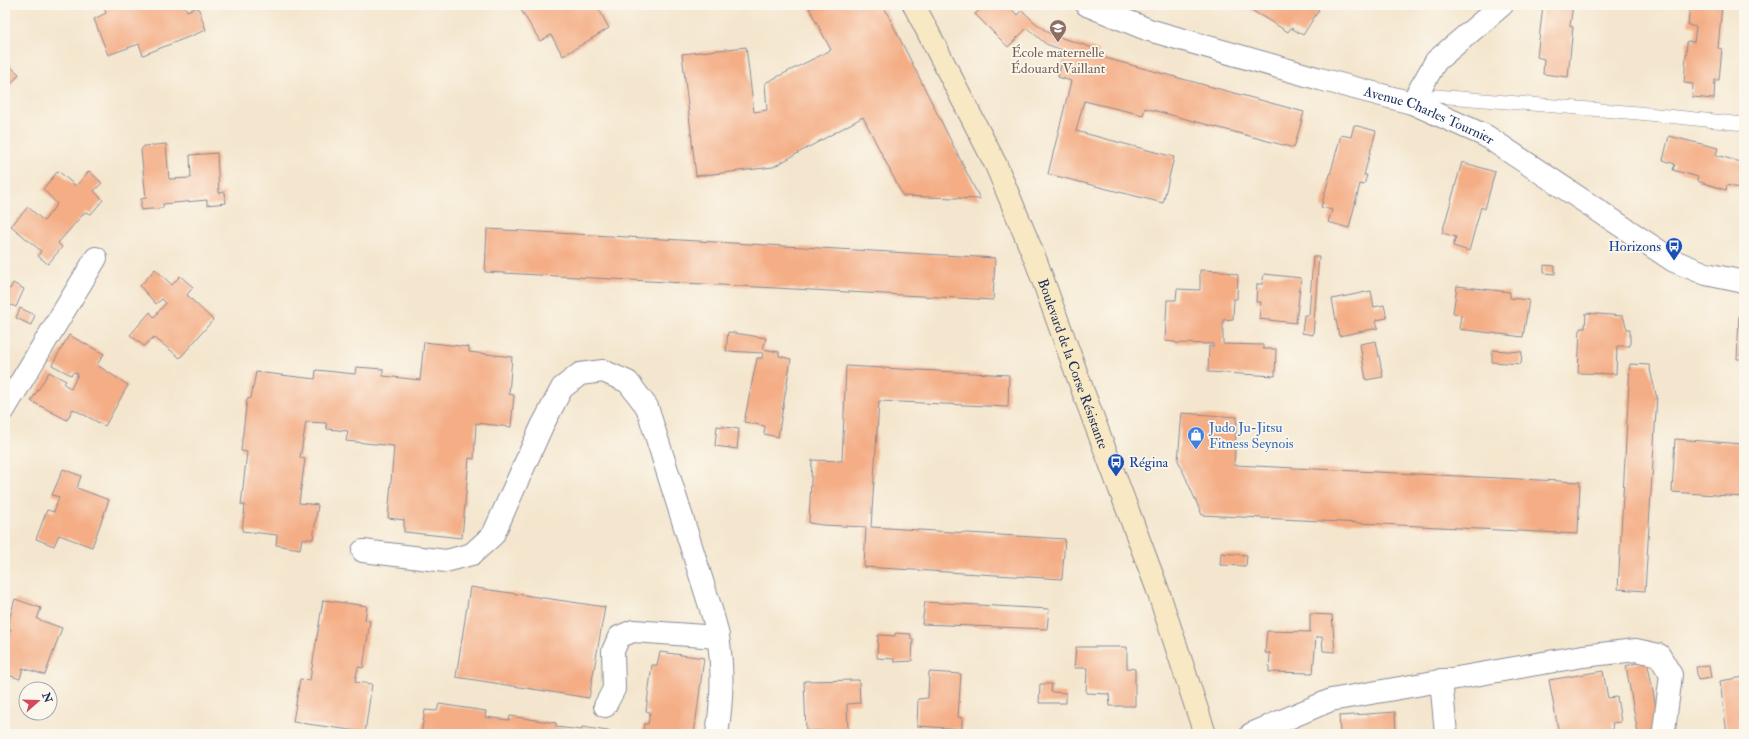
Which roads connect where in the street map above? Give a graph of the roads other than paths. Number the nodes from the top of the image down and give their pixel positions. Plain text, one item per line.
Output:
1 (914, 5) edge
2 (1086, 5) edge
3 (1502, 5) edge
4 (1412, 103) junction
5 (1744, 124) edge
6 (96, 258) dead end
7 (1744, 282) edge
8 (5, 408) edge
9 (363, 551) dead end
10 (718, 637) junction
11 (1441, 680) junction
12 (605, 706) dead end
13 (717, 734) edge
14 (1206, 734) edge
15 (1251, 734) edge
16 (1446, 734) edge
17 (1665, 734) edge

1 - 14 street, Boulevard de la Corse Résistante
2 - 4 street, Avenue Charles Tournier
3 - 4 street
4 - 5 lane
4 - 7 street, Avenue Charles Tournier
6 - 8 street
9 - 10 street
10 - 12 street
10 - 13 street
11 - 15 street
11 - 16 street
11 - 17 street

